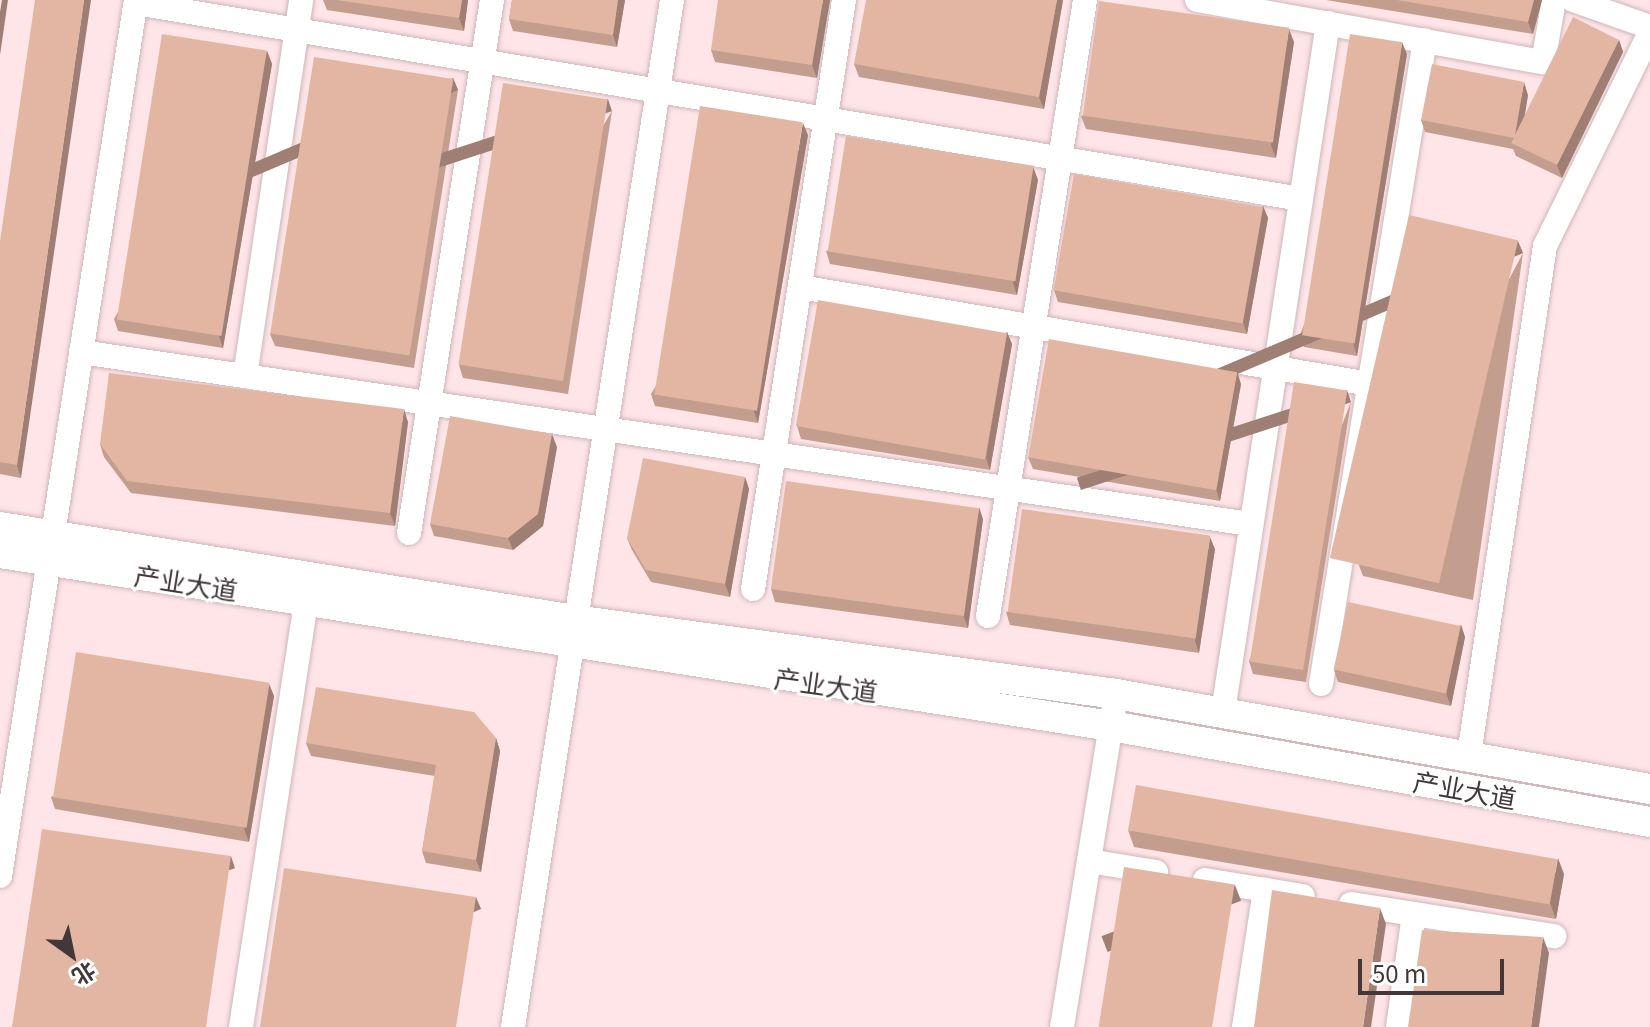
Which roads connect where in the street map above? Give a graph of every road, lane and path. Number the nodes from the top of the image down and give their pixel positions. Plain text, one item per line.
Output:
1 (301, 0) edge
2 (492, 0) edge
3 (672, 0) edge
4 (844, 0) edge
5 (1085, 0) edge
6 (1197, 0) edge
7 (1554, 0) edge
8 (1573, 0) edge
9 (136, 1) edge
10 (1328, 23) junction
11 (297, 30) junction
12 (1650, 30) edge
13 (1425, 40) junction
14 (483, 61) junction
15 (658, 90) junction
16 (826, 119) junction
17 (1060, 158) junction
18 (1301, 199) junction
19 (800, 287) junction
20 (1033, 327) junction
21 (81, 352) junction
22 (1274, 367) junction
23 (245, 376) junction
24 (1370, 384) junction
25 (430, 403) junction
26 (604, 429) junction
27 (774, 454) junction
28 (1008, 489) junction
29 (1250, 524) junction
30 (0, 527) edge
31 (409, 533) dead end
32 (51, 547) junction
33 (0, 553) edge
34 (753, 589) dead end
35 (306, 602) junction
36 (988, 616) dead end
37 (572, 633) junction
38 (1321, 684) dead end
39 (1116, 694) junction
40 (1223, 712) junction
41 (1111, 726) junction
42 (1469, 755) junction
43 (1650, 789) edge
44 (1650, 822) edge
45 (1089, 861) junction
46 (0, 876) edge
47 (1265, 890) junction
48 (1414, 914) junction
49 (1554, 936) dead end
50 (241, 1027) edge
51 (513, 1027) edge
52 (1062, 1027) edge
53 (1244, 1027) edge
54 (1398, 1027) edge

1 - 11 street
2 - 14 street
3 - 15 street
4 - 16 street
5 - 17 street
6 - 10 street
7 - 13 street
8 - 12 street
9 - 11 street
9 - 21 street
10 - 13 street
10 - 18 street
11 - 14 street
11 - 23 street
12 - 42 street
13 - 24 street
14 - 15 street
14 - 25 street
15 - 16 street
15 - 26 street
16 - 17 street
16 - 19 street
17 - 18 street
17 - 20 street
18 - 22 street
19 - 20 street
19 - 27 street
20 - 22 street
20 - 28 street
21 - 23 street
21 - 32 street
22 - 24 street
22 - 29 street
23 - 25 street
24 - 38 street
25 - 26 street
25 - 31 street
26 - 27 street
26 - 37 street
27 - 28 street
27 - 34 street
28 - 29 street
28 - 36 street
29 - 40 street
30 - 32 main road, 产业大道
32 - 33 main road, 产业大道
32 - 35 main road, 产业大道
32 - 37 main road, 产业大道
32 - 46 street
35 - 37 main road, 产业大道
35 - 50 street
37 - 39 main road, 产业大道
37 - 41 main road, 产业大道
37 - 51 street
39 - 40 main road, 产业大道
39 - 41 street
40 - 42 main road, 产业大道
41 - 44 main road, 产业大道
41 - 45 street
42 - 43 main road, 产业大道
45 - 47 street
45 - 52 street
47 - 48 street
47 - 53 street
48 - 49 street
48 - 54 street

